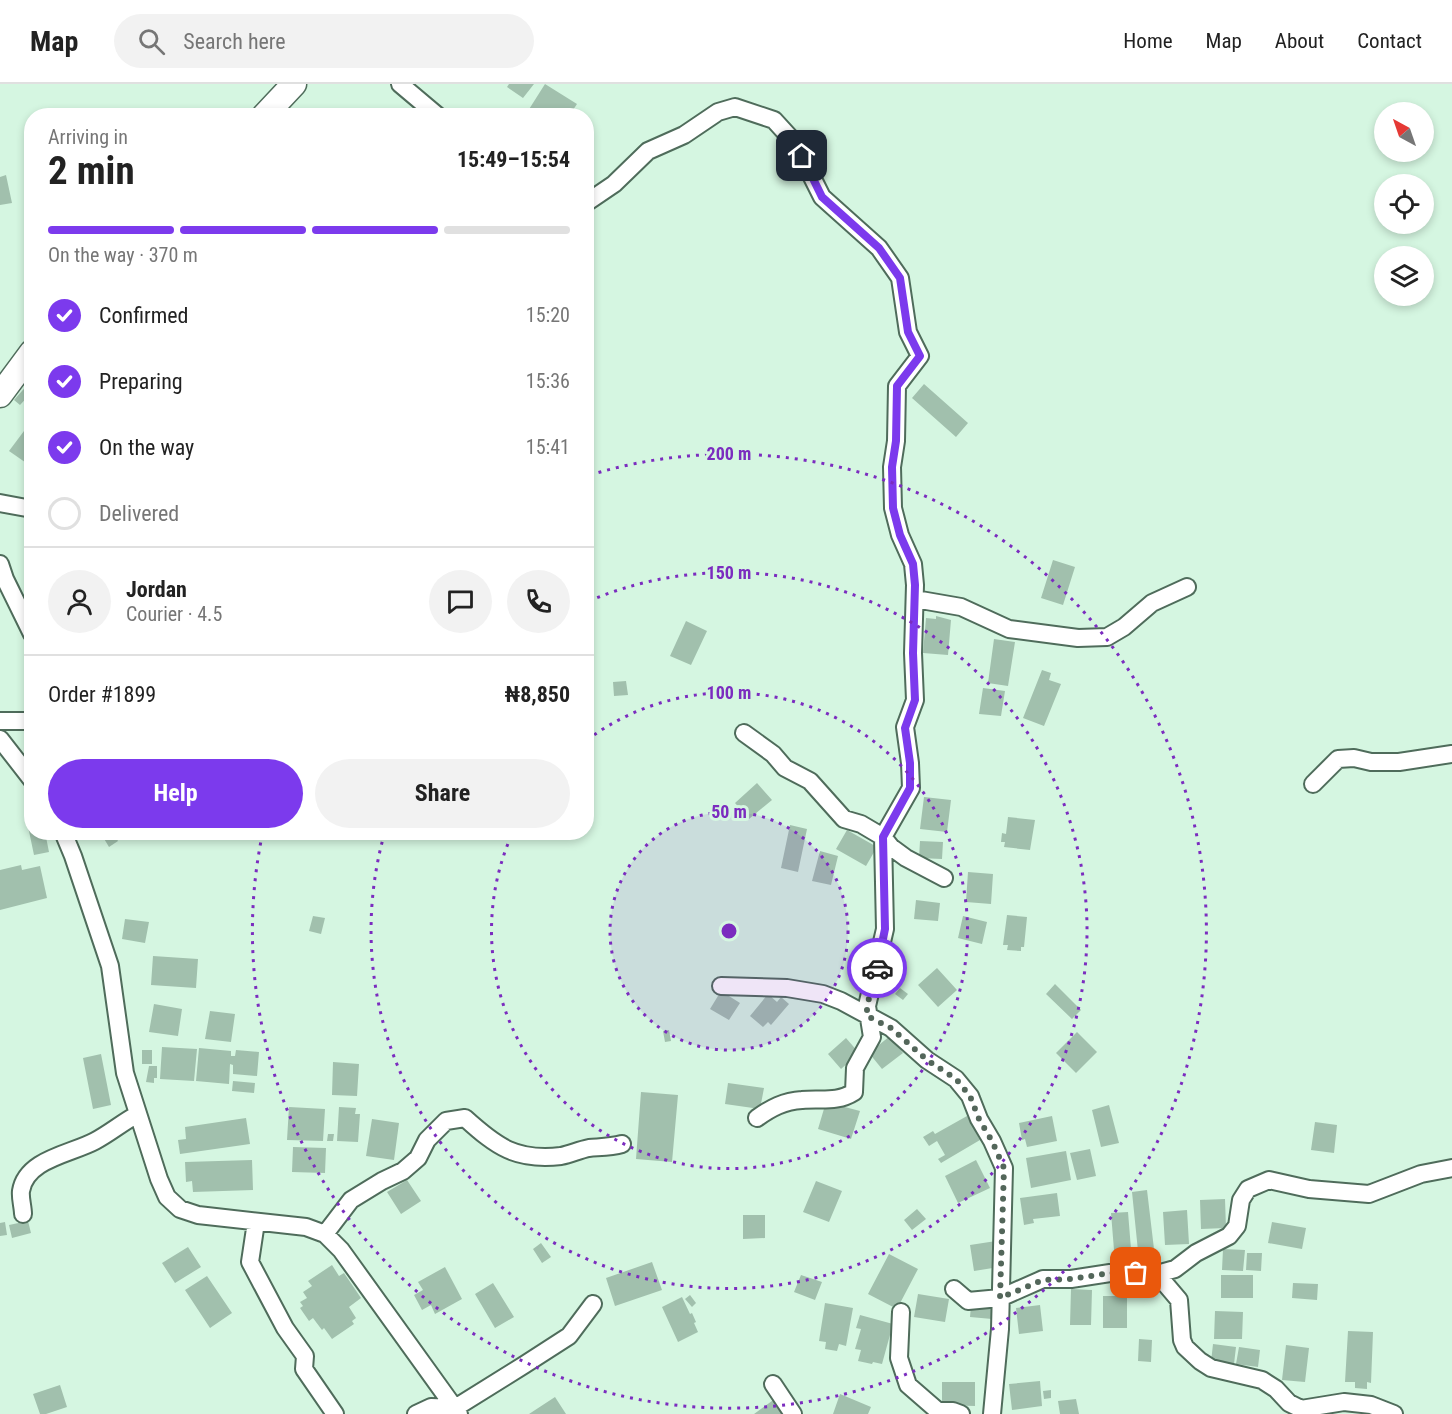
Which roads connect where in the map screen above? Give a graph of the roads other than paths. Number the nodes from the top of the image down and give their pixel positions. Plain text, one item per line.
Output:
1 (294, 84) edge
2 (400, 84) edge
3 (272, 108) edge
4 (428, 108) edge
5 (594, 198) edge
6 (24, 363) edge
7 (0, 395) edge
8 (0, 503) edge
9 (24, 508) edge
10 (0, 564) edge
11 (1187, 587) dead end
12 (915, 599) junction
13 (24, 618) edge
14 (0, 721) edge
15 (24, 721) edge
16 (744, 733) dead end
17 (0, 739) edge
18 (1452, 754) edge
19 (24, 770) edge
20 (1313, 784) dead end
21 (883, 837) junction
22 (66, 840) edge
23 (944, 878) dead end
24 (721, 986) dead end
25 (867, 1016) junction
26 (138, 1114) junction
27 (756, 1118) dead end
28 (621, 1144) dead end
29 (1452, 1168) edge
30 (24, 1214) dead end
31 (256, 1222) junction
32 (325, 1234) junction
33 (1157, 1274) junction
34 (954, 1289) dead end
35 (1000, 1298) junction
36 (593, 1304) dead end
37 (901, 1312) dead end
38 (773, 1384) dead end
39 (457, 1411) edge
40 (335, 1414) edge
41 (417, 1414) edge
42 (793, 1414) edge
43 (961, 1414) edge
44 (992, 1414) edge
45 (1394, 1414) edge

1 - 3 street
2 - 4 street
5 - 12 street
6 - 7 street
8 - 9 street
10 - 13 street
11 - 12 street
12 - 21 street
14 - 15 street
16 - 21 street
17 - 19 street
18 - 20 street
21 - 23 street
21 - 25 street
22 - 26 street
24 - 25 street
25 - 27 street
25 - 35 street
26 - 30 street
26 - 31 street
28 - 32 street
29 - 33 street
31 - 32 street
31 - 40 street
32 - 39 street
33 - 35 street
33 - 45 street
34 - 35 street
35 - 44 street
36 - 39 street
37 - 43 street
38 - 42 street
39 - 41 street

